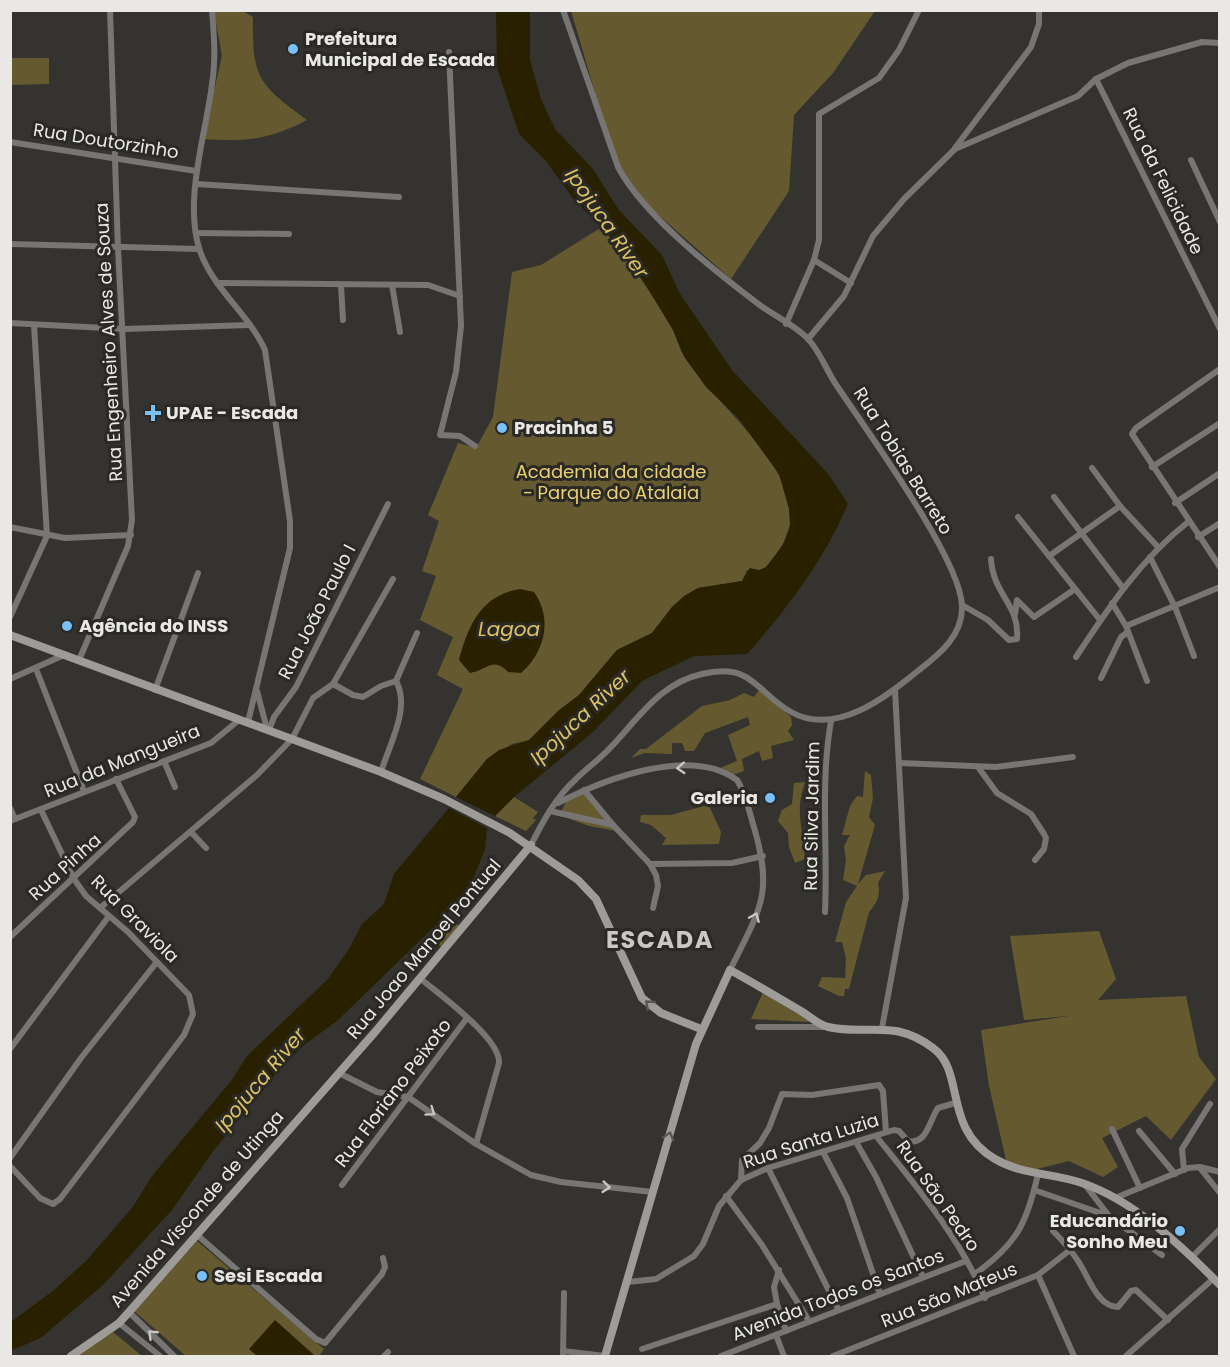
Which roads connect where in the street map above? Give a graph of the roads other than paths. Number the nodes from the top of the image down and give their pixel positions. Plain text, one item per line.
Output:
1 (110, 10) edge
2 (212, 10) edge
3 (562, 10) edge
4 (919, 10) edge
5 (1039, 10) edge
6 (1220, 43) edge
7 (449, 52) dead end
8 (1096, 79) junction
9 (10, 142) edge
10 (955, 149) junction
11 (115, 158) junction
12 (1191, 160) dead end
13 (196, 171) junction
14 (196, 184) junction
15 (399, 198) dead end
16 (1220, 222) edge
17 (197, 233) junction
18 (289, 234) dead end
19 (10, 244) edge
20 (118, 248) junction
21 (199, 249) junction
22 (814, 260) junction
23 (217, 283) junction
24 (851, 283) junction
25 (341, 285) junction
26 (392, 285) junction
27 (460, 296) junction
28 (343, 320) dead end
29 (10, 323) edge
30 (786, 324) junction
31 (34, 325) junction
32 (250, 325) junction
33 (124, 329) junction
34 (1220, 329) edge
35 (400, 332) dead end
36 (808, 339) junction
37 (1220, 369) edge
38 (1220, 423) edge
39 (475, 446) dead end
40 (1152, 467) junction
41 (1092, 468) dead end
42 (1220, 472) edge
43 (1054, 497) dead end
44 (1175, 502) junction
45 (388, 504) dead end
46 (1120, 506) junction
47 (1018, 517) dead end
48 (1188, 522) junction
49 (1220, 522) edge
50 (10, 527) edge
51 (1080, 533) junction
52 (131, 534) junction
53 (47, 536) junction
54 (1198, 537) junction
55 (1158, 547) junction
56 (1049, 556) junction
57 (1150, 556) junction
58 (992, 559) dead end
59 (1220, 567) edge
60 (198, 573) dead end
61 (393, 579) dead end
62 (1220, 587) edge
63 (1123, 588) junction
64 (1075, 590) junction
65 (1112, 603) junction
66 (962, 605) junction
67 (1175, 607) junction
68 (1015, 614) junction
69 (10, 617) edge
70 (1100, 620) junction
71 (1127, 629) junction
72 (417, 633) dead end
73 (10, 634) edge
74 (64, 655) junction
75 (1194, 656) dead end
76 (1076, 657) dead end
77 (79, 660) junction
78 (36, 669) junction
79 (1101, 678) dead end
80 (10, 679) edge
81 (396, 681) junction
82 (1147, 681) dead end
83 (333, 684) junction
84 (155, 690) junction
85 (895, 690) junction
86 (257, 691) junction
87 (244, 721) junction
88 (831, 721) junction
89 (268, 730) junction
90 (292, 739) junction
91 (1073, 757) dead end
92 (164, 761) junction
93 (900, 763) junction
94 (978, 767) junction
95 (381, 772) junction
96 (117, 779) junction
97 (175, 787) dead end
98 (584, 790) junction
99 (84, 791) junction
100 (555, 804) junction
101 (10, 808) edge
102 (41, 810) junction
103 (550, 811) junction
104 (13, 820) edge
105 (613, 825) junction
106 (191, 832) junction
107 (531, 845) junction
108 (207, 848) dead end
109 (763, 856) junction
110 (1035, 860) dead end
111 (650, 864) junction
112 (74, 879) junction
113 (100, 908) junction
114 (653, 908) dead end
115 (825, 912) dead end
116 (109, 916) junction
117 (10, 937) edge
118 (156, 963) junction
119 (730, 970) junction
120 (421, 979) junction
121 (467, 1018) junction
122 (758, 1027) dead end
123 (827, 1027) junction
124 (882, 1028) junction
125 (701, 1029) junction
126 (10, 1049) edge
127 (339, 1074) junction
128 (408, 1097) junction
129 (955, 1103) junction
130 (1210, 1104) dead end
131 (1112, 1129) dead end
132 (1139, 1131) dead end
133 (886, 1132) junction
134 (876, 1136) junction
135 (856, 1142) junction
136 (476, 1144) junction
137 (823, 1152) junction
138 (10, 1158) edge
139 (10, 1166) edge
140 (1200, 1167) junction
141 (768, 1168) junction
142 (1184, 1170) junction
143 (1220, 1172) edge
144 (1175, 1173) junction
145 (1038, 1174) junction
146 (741, 1180) junction
147 (1084, 1183) junction
148 (342, 1185) dead end
149 (1140, 1188) junction
150 (1034, 1190) junction
151 (653, 1192) junction
152 (1220, 1193) edge
153 (726, 1197) junction
154 (1114, 1198) junction
155 (1109, 1216) junction
156 (1220, 1229) edge
157 (1053, 1231) dead end
158 (196, 1234) junction
159 (1070, 1250) junction
160 (1162, 1255) dead end
161 (1192, 1257) junction
162 (382, 1258) dead end
163 (966, 1261) junction
164 (778, 1270) junction
165 (975, 1274) junction
166 (1038, 1275) junction
167 (923, 1277) junction
168 (628, 1282) junction
169 (1216, 1282) edge
170 (564, 1293) dead end
171 (880, 1294) junction
172 (985, 1298) junction
173 (777, 1304) junction
174 (838, 1309) junction
175 (129, 1312) junction
176 (1168, 1320) junction
177 (809, 1322) junction
178 (119, 1323) junction
179 (786, 1331) junction
180 (776, 1335) junction
181 (642, 1349) dead end
182 (563, 1354) edge
183 (70, 1356) edge
184 (160, 1356) edge
185 (174, 1356) edge
186 (605, 1356) edge
187 (721, 1356) edge
188 (784, 1356) edge
189 (833, 1356) edge
190 (1074, 1356) edge
191 (1126, 1356) edge

1 - 11 street, Rua Engenheiro Alves de Souza
2 - 13 street
3 - 30 street
4 - 22 street
5 - 10 street
6 - 8 street
7 - 27 street
8 - 10 street
8 - 34 street, Rua da Felicidade
9 - 11 street, Rua Doutorzinho
10 - 24 street
11 - 13 street, Rua Doutorzinho
11 - 20 street, Rua Engenheiro Alves de Souza
12 - 16 street
13 - 14 street
14 - 15 street
14 - 17 street
17 - 18 street
17 - 21 street
19 - 20 street
20 - 21 street
20 - 33 street, Rua Engenheiro Alves de Souza
21 - 23 street
22 - 24 street
22 - 30 street
23 - 25 street
23 - 32 street
24 - 36 street
25 - 26 street
25 - 28 street
26 - 27 street
26 - 35 street
27 - 39 street
29 - 31 street
30 - 36 street
31 - 33 street
31 - 53 street
32 - 33 street
32 - 86 street
33 - 52 street, Rua Engenheiro Alves de Souza
36 - 66 street, Rua Tobias Barreto
37 - 40 street
38 - 40 street
40 - 44 street
41 - 46 street
42 - 44 street
43 - 51 street
44 - 48 street
45 - 89 street, Rua João Paulo I
46 - 51 street
46 - 55 street
47 - 56 street
48 - 54 street
48 - 55 street
49 - 54 street
50 - 53 street
51 - 56 street
51 - 63 street
52 - 53 street
52 - 77 street, Rua Engenheiro Alves de Souza
53 - 69 street
54 - 59 street
55 - 57 street
56 - 64 street
57 - 63 street
57 - 67 street
58 - 68 street
60 - 84 street
61 - 83 street
62 - 67 street
63 - 65 street
64 - 68 street
64 - 70 street
65 - 70 street
65 - 71 street
66 - 68 street
66 - 85 street
67 - 71 street
67 - 75 street
70 - 76 street
71 - 79 street
71 - 82 street
72 - 81 street
73 - 74 street
74 - 77 street
74 - 78 street
77 - 84 street
78 - 80 street
78 - 99 street
81 - 83 street
81 - 95 street
83 - 90 street
84 - 87 street
85 - 88 street
85 - 93 street
86 - 87 street
86 - 89 street
87 - 89 street
87 - 92 street, Rua da Mangueira
88 - 100 street
88 - 115 street, Rua Silva Jardim
89 - 90 street
90 - 95 street
90 - 106 street
91 - 94 street
92 - 96 street, Rua da Mangueira
92 - 97 street
93 - 94 street
93 - 124 street
94 - 110 street
95 - 107 street
96 - 99 street, Rua da Mangueira
96 - 112 street, Rua Pinha
98 - 100 street
98 - 105 street
109 -> 98 street
99 - 102 street, Rua da Mangueira
100 - 103 street
101 - 104 street
102 - 104 street, Rua da Mangueira
102 - 112 street, Rua Graviola
103 - 105 street
103 - 107 street
105 - 111 street
106 - 108 street
106 - 113 street
107 - 120 street, Rua Joao Manoel Pontual
125 -> 107 street
109 - 111 street
119 -> 109 street
111 - 114 street
112 - 113 street, Rua Graviola
112 - 117 street, Rua Pinha
113 - 116 street, Rua Graviola
116 - 118 street, Rua Graviola
116 - 126 street
118 - 138 street
118 - 139 street, Rua Graviola
119 - 123 street
119 - 125 street
120 - 121 street
120 - 127 street, Rua Joao Manoel Pontual
121 - 128 street, Rua Floriano Peixoto
121 - 136 street
122 - 123 street
123 - 124 street
124 - 129 street
151 -> 125 street
127 - 128 street
127 - 158 street, Avenida Visconde de Utinga
128 -> 136 street
128 - 148 street, Rua Floriano Peixoto
129 - 133 street, Rua Santa Luzia
129 - 145 street
130 - 142 street
131 - 149 street
132 - 144 street
133 - 134 street, Rua Santa Luzia
133 - 146 street
134 - 135 street, Rua Santa Luzia
134 - 163 street, Rua São Pedro
135 - 137 street, Rua Santa Luzia
135 - 167 street
136 -> 151 street
137 - 141 street, Rua Santa Luzia
137 - 171 street
140 - 142 street
140 - 143 street
140 - 152 street
141 - 146 street, Rua Santa Luzia
141 - 174 street
142 - 144 street
144 - 149 street
145 - 147 street
145 - 150 street
146 - 153 street, Rua Santa Luzia
147 - 154 street
147 - 155 street
149 - 154 street
150 - 155 street
150 - 165 street
151 - 168 street
153 - 164 street
153 - 168 street, Rua Santa Luzia
154 - 161 street
155 - 160 street
156 - 161 street
157 - 159 street
158 - 162 street
158 - 175 street, Avenida Visconde de Utinga
159 - 166 street, Rua São Mateus
159 - 176 street
161 - 169 street
163 - 165 street, Rua São Pedro
163 - 167 street, Avenida Todos os Santos
164 - 173 street
164 - 177 street
165 - 172 street, Rua São Pedro
166 - 172 street, Rua São Mateus
166 - 190 street
167 - 171 street, Avenida Todos os Santos
168 - 186 street
169 - 176 street
170 - 182 street
171 - 174 street, Avenida Todos os Santos
172 - 189 street, Rua São Mateus
173 - 179 street
173 - 181 street
174 - 177 street, Avenida Todos os Santos
175 - 178 street, Avenida Visconde de Utinga
185 -> 175 street
176 - 191 street
177 - 179 street, Avenida Todos os Santos
178 - 183 street, Avenida Visconde de Utinga
178 - 184 street
179 - 180 street, Avenida Todos os Santos
180 - 187 street, Avenida Todos os Santos
180 - 188 street
182 - 186 street

